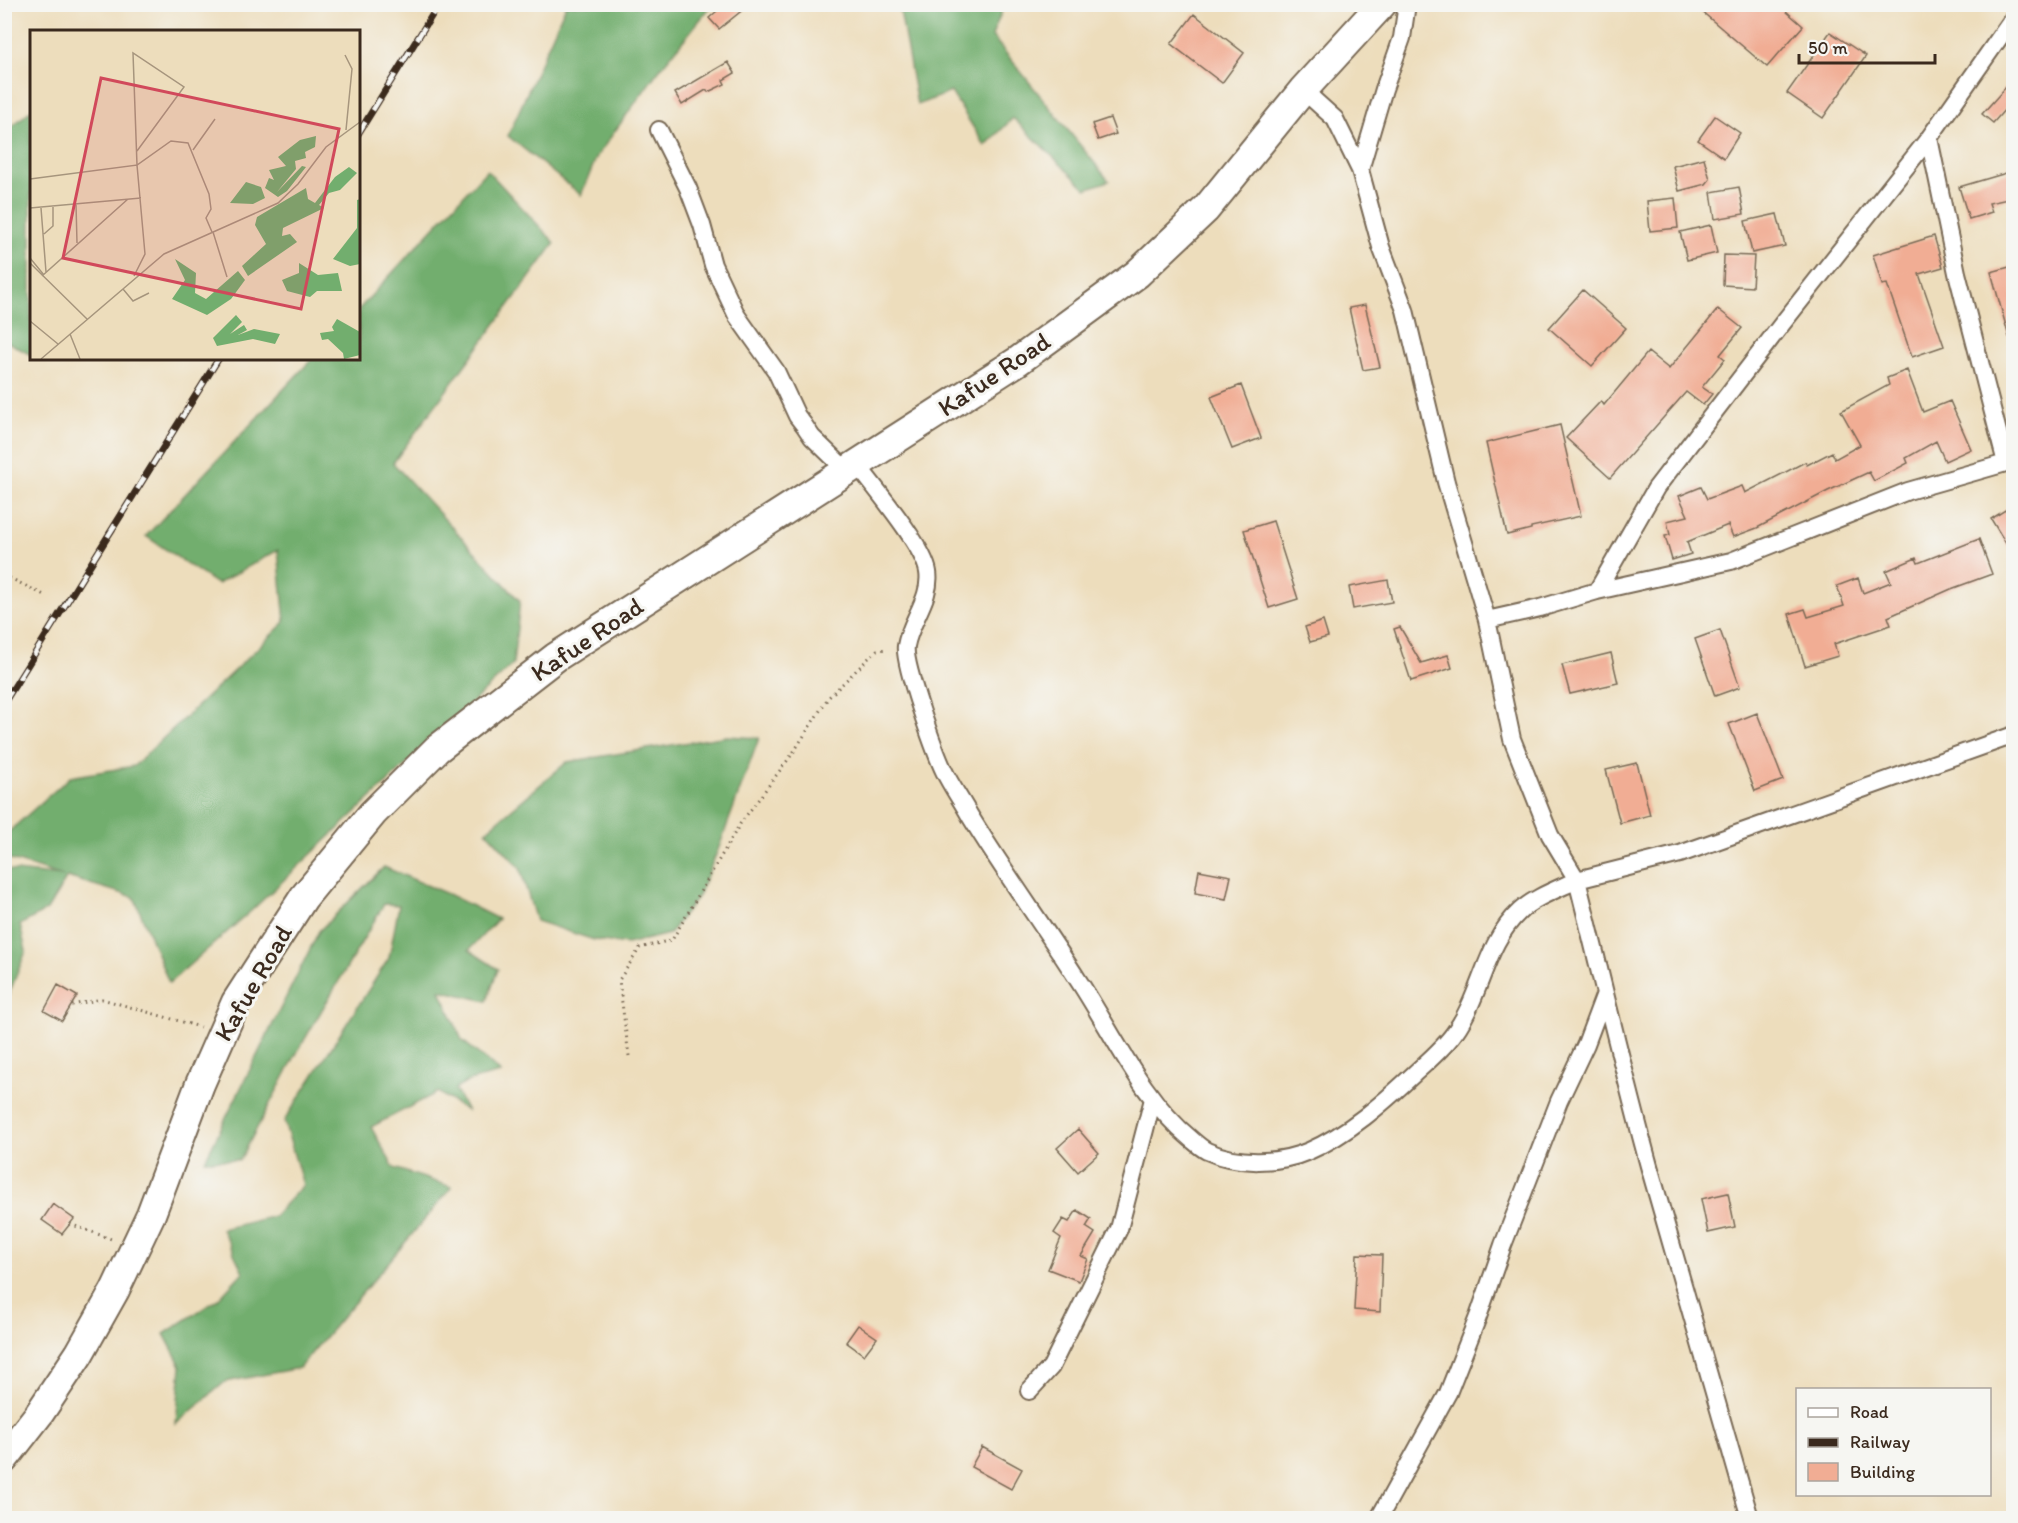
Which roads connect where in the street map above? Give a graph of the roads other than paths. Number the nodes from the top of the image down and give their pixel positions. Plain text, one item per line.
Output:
1 (1382, 4) edge
2 (1407, 4) edge
3 (2013, 17) edge
4 (1303, 90) junction
5 (659, 130) dead end
6 (1929, 138) junction
7 (1360, 170) junction
8 (2010, 461) edge
9 (851, 467) junction
10 (1597, 591) junction
11 (1487, 620) junction
12 (2013, 735) edge
13 (1577, 880) junction
14 (1604, 996) junction
15 (1153, 1099) junction
16 (1029, 1391) dead end
17 (4, 1459) edge
18 (1379, 1518) edge
19 (1750, 1518) edge

1 - 4 highway, Kafue Road
2 - 7 street
3 - 6 street
4 - 7 street
4 - 9 highway, Kafue Road
5 - 9 street
6 - 8 street
6 - 10 street
7 - 11 street
8 - 10 street
9 - 15 street
9 - 17 highway, Kafue Road
10 - 11 street
11 - 13 street
12 - 13 street
13 - 14 street
13 - 15 street
14 - 18 street
14 - 19 street
15 - 16 street

